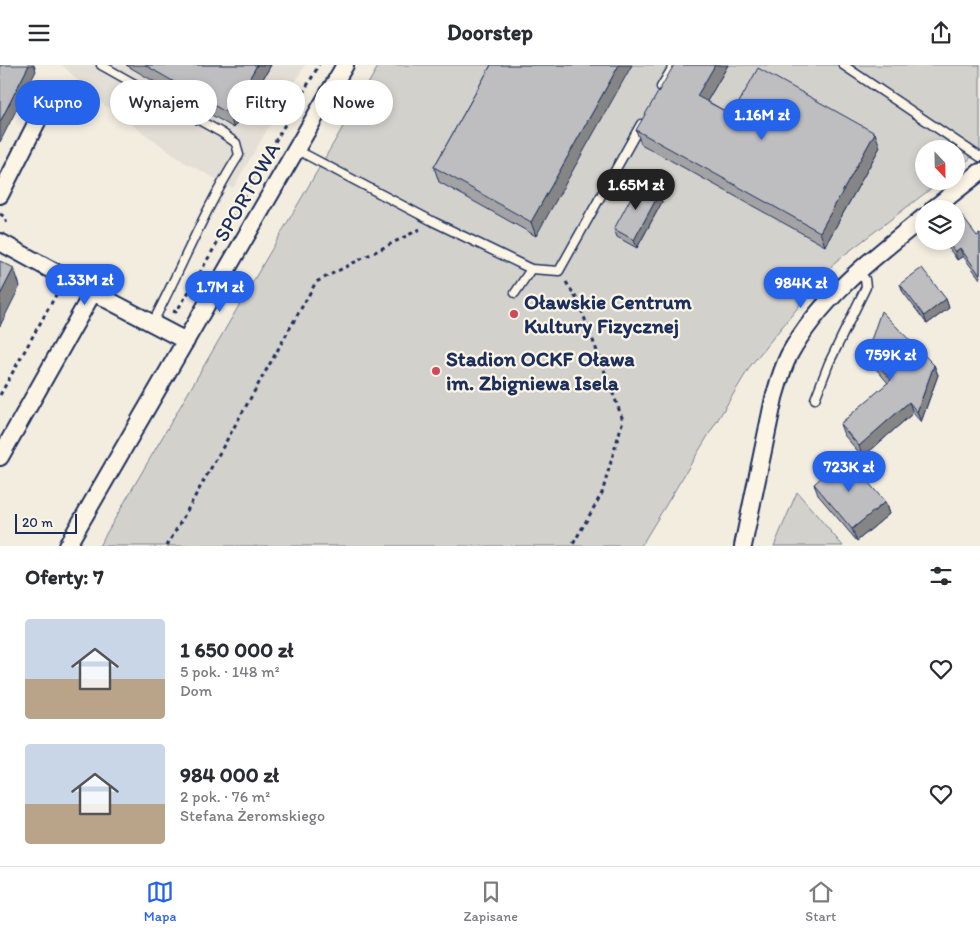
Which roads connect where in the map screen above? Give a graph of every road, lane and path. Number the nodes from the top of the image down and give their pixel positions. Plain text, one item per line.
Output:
1 (101, 65) edge
2 (319, 65) edge
3 (346, 65) edge
4 (674, 65) edge
5 (843, 65) edge
6 (659, 91) edge
7 (645, 117) edge
8 (35, 125) edge
9 (296, 150) junction
10 (980, 157) edge
11 (980, 172) edge
12 (0, 195) edge
13 (944, 200) edge
14 (434, 222) junction
15 (915, 225) edge
16 (0, 242) edge
17 (531, 269) junction
18 (559, 271) junction
19 (857, 273) junction
20 (66, 278) junction
21 (93, 292) junction
22 (515, 293) dead end
23 (171, 310) dead end
24 (153, 322) junction
25 (186, 341) junction
26 (0, 395) edge
27 (815, 399) dead end
28 (0, 457) edge
29 (67, 546) edge
30 (166, 546) edge
31 (572, 546) edge
32 (743, 546) edge

1 - 24 lane
2 - 23 path
3 - 9 street, SPORTOWA
4 - 6 lane
5 - 10 lane
7 - 18 lane
8 - 12 street
9 - 14 lane
9 - 25 street, SPORTOWA
11 - 13 street
14 - 17 lane
14 - 30 path
15 - 19 street
16 - 20 street
17 - 18 lane
17 - 22 lane
18 - 31 path
19 - 27 lane
19 - 32 street
20 - 21 street
20 - 26 path
21 - 24 street
21 - 28 street
24 - 25 street
25 - 29 street, SPORTOWA

